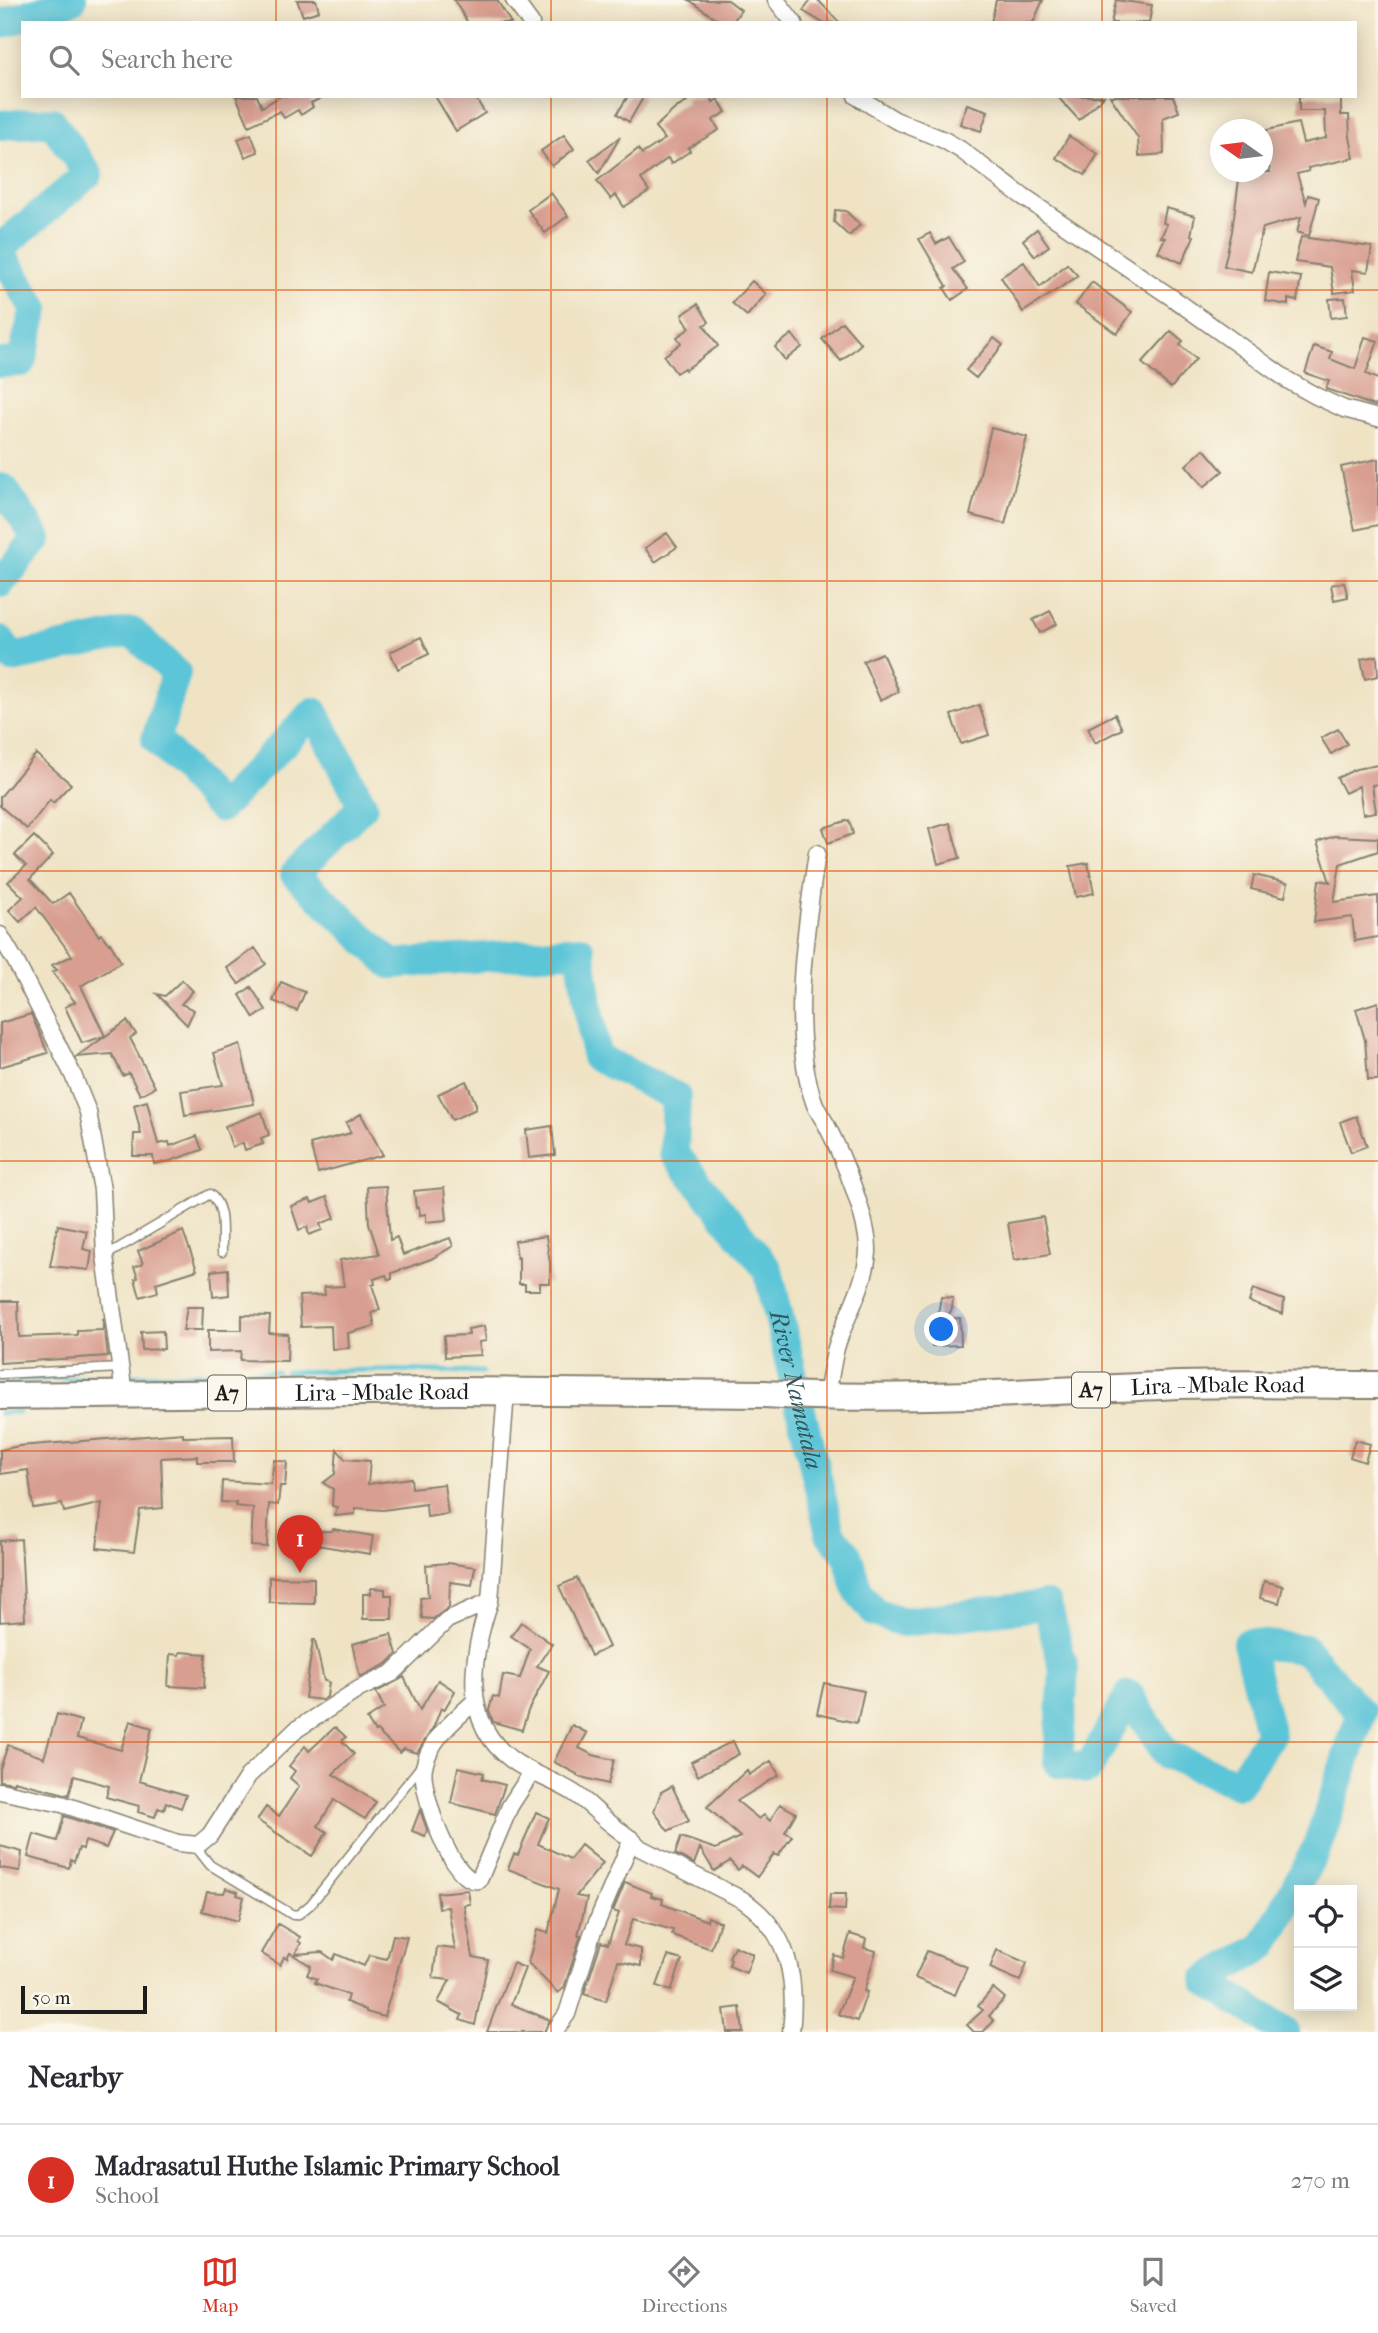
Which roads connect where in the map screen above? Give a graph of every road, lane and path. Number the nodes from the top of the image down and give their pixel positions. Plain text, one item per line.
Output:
1 (514, 0) edge
2 (776, 0) edge
3 (530, 21) edge
4 (792, 21) edge
5 (859, 98) edge
6 (1378, 418) edge
7 (817, 853) dead end
8 (0, 936) edge
9 (222, 1252) dead end
10 (105, 1256) junction
11 (0, 1374) edge
12 (123, 1381) junction
13 (1378, 1385) edge
14 (506, 1392) junction
15 (0, 1396) edge
16 (816, 1396) junction
17 (490, 1601) junction
18 (475, 1700) junction
19 (426, 1761) junction
20 (533, 1772) junction
21 (0, 1791) edge
22 (632, 1839) junction
23 (195, 1846) junction
24 (554, 2032) edge
25 (791, 2032) edge

1 - 3 street
2 - 4 street
5 - 6 street
7 - 16 street
8 - 10 street
9 - 10 lane
10 - 12 street
11 - 12 lane
12 - 14 main road, Lira - Mbale Road / A7
12 - 15 main road, Lira - Mbale Road / A7
13 - 16 main road, Lira - Mbale Road / A7
14 - 16 main road, Lira - Mbale Road / A7
14 - 17 street
17 - 18 street
17 - 23 street
18 - 19 street
18 - 20 street
19 - 20 street
19 - 23 lane
20 - 22 street
21 - 23 street
22 - 24 street
22 - 25 street

